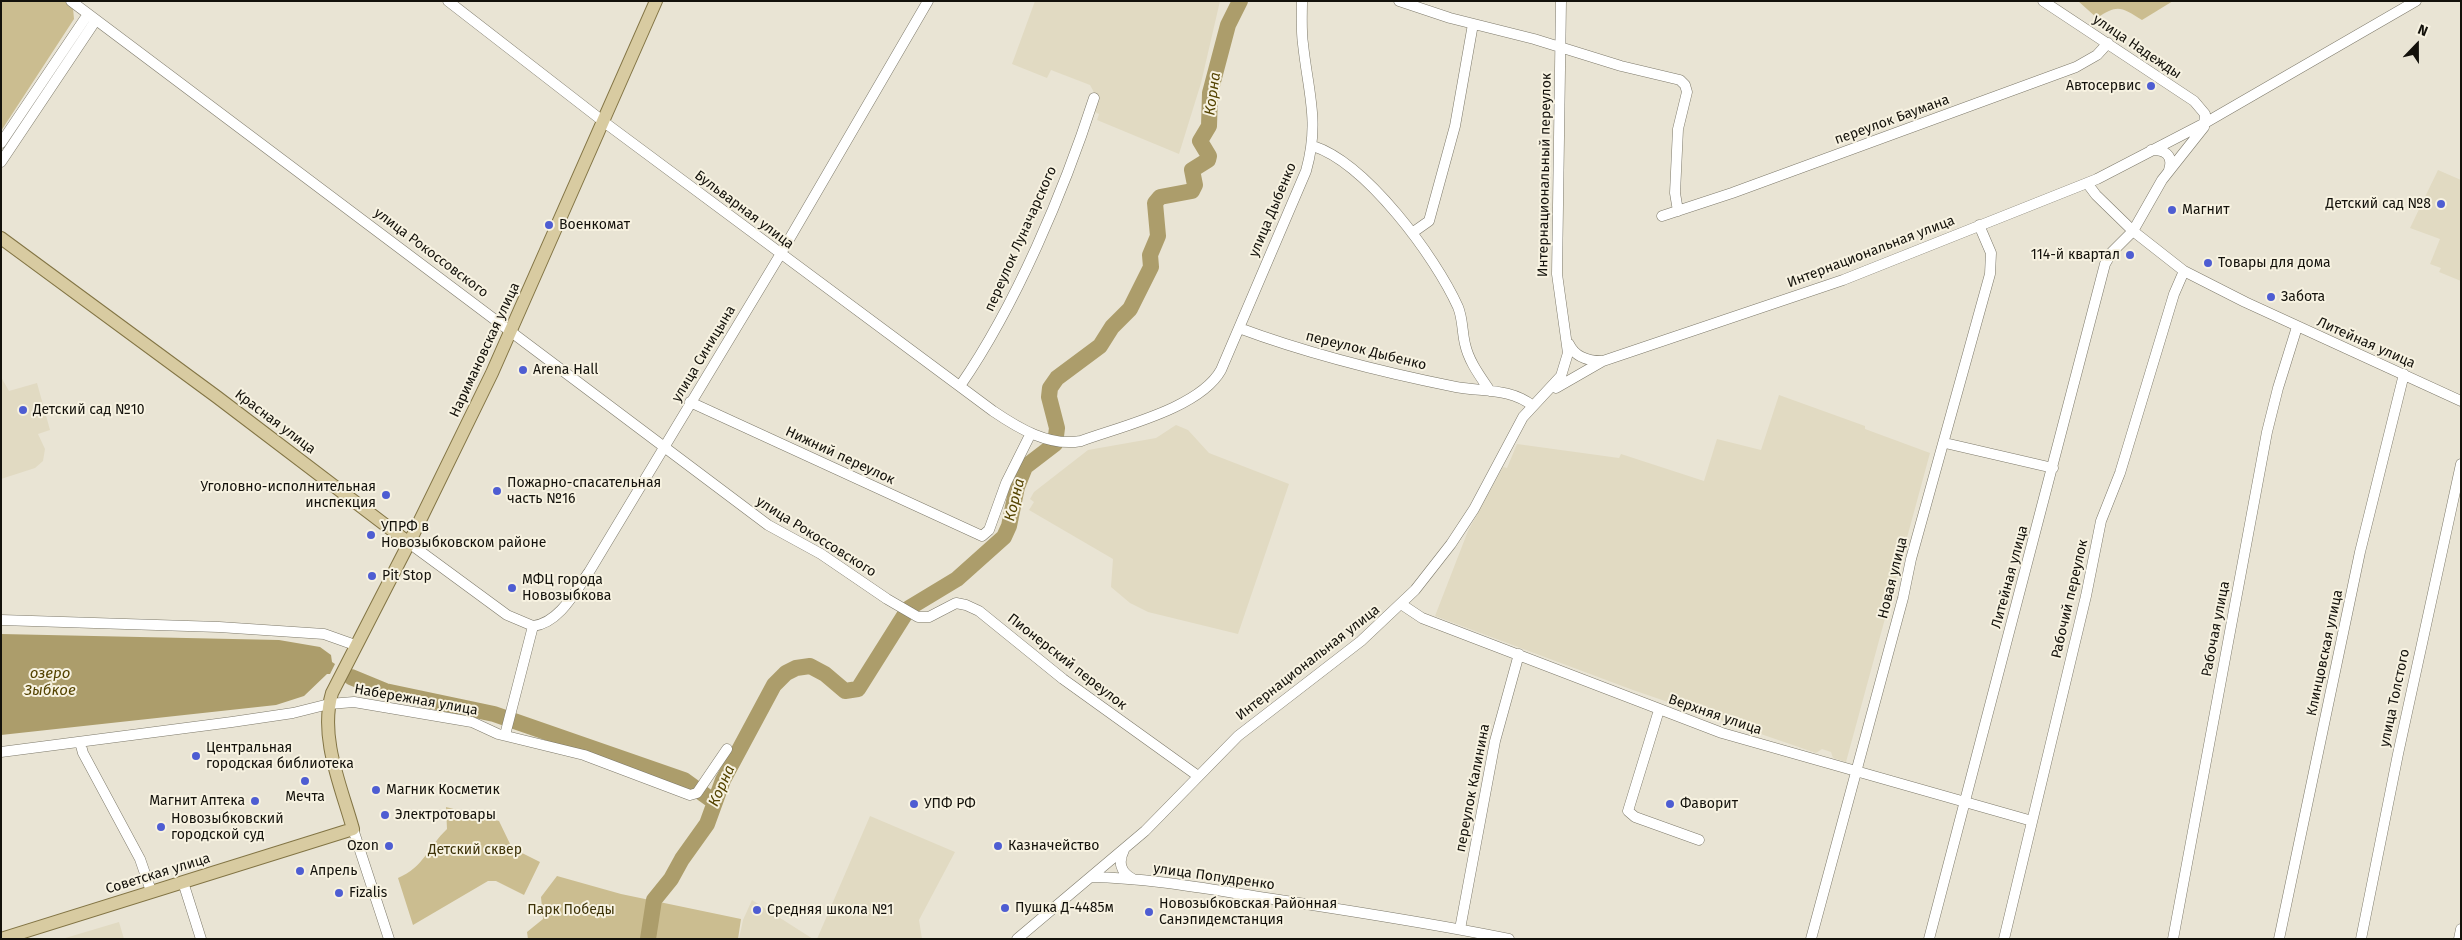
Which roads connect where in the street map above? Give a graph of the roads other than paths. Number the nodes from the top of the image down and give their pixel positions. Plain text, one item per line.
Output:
1 (71, 1) edge
2 (448, 1) edge
3 (656, 1) edge
4 (928, 1) edge
5 (1302, 1) edge
6 (1399, 1) edge
7 (1561, 1) edge
8 (2416, 1) edge
9 (2044, 2) edge
10 (92, 17) junction
11 (1473, 24) junction
12 (2108, 43) junction
13 (1560, 46) junction
14 (1094, 98) dead end
15 (604, 122) junction
16 (2205, 123) junction
17 (1, 143) edge
18 (1313, 146) junction
19 (2150, 150) junction
20 (1, 162) edge
21 (2168, 172) junction
22 (2087, 183) junction
23 (1678, 211) junction
24 (1662, 216) dead end
25 (1979, 225) junction
26 (2133, 231) junction
27 (1412, 233) junction
28 (1, 238) edge
29 (780, 255) junction
30 (2184, 271) junction
31 (2297, 327) junction
32 (1239, 328) junction
33 (512, 331) junction
34 (1568, 342) junction
35 (1603, 361) junction
36 (1567, 363) joint
37 (2404, 374) junction
38 (960, 386) junction
39 (1490, 391) junction
40 (1544, 396) junction
41 (2461, 401) edge
42 (690, 402) junction
43 (1533, 406) junction
44 (1030, 433) junction
45 (1066, 442) joint
46 (1945, 442) junction
47 (664, 446) junction
48 (2461, 464) edge
49 (2053, 468) junction
50 (409, 543) junction
51 (1402, 604) junction
52 (914, 615) joint
53 (1, 620) edge
54 (532, 626) junction
55 (356, 645) junction
56 (1519, 654) junction
57 (329, 704) junction
58 (1659, 710) junction
59 (505, 735) junction
60 (80, 742) junction
61 (727, 749) dead end
62 (1, 752) edge
63 (1856, 773) junction
64 (1198, 776) junction
65 (1965, 803) junction
66 (2032, 821) junction
67 (353, 829) junction
68 (1699, 840) dead end
69 (1126, 847) junction
70 (1091, 877) junction
71 (1138, 880) junction
72 (183, 882) junction
73 (151, 891) junction
74 (1460, 929) junction
75 (2461, 929) edge
76 (1, 939) edge
77 (201, 939) edge
78 (389, 939) edge
79 (1017, 939) edge
80 (1509, 939) edge
81 (1811, 939) edge
82 (1929, 939) edge
83 (2004, 939) edge
84 (2173, 939) edge
85 (2279, 939) edge
86 (2360, 939) edge
87 (2459, 939) edge

1 - 10 street, улица Рокоссовского
2 - 15 street, Бульварная улица
3 - 15 main road, Наримановская улица
4 - 29 street, улица Синицына
5 - 18 street, улица Дыбенко
6 - 11 street
7 - 13 street, Интернациональный переулок
8 - 16 street, Интернациональная улица
9 - 12 street, улица Надежды
10 - 17 street
10 - 20 street
10 - 33 street, улица Рокоссовского
11 - 13 street
11 - 27 street
12 - 16 street, улица Надежды
12 - 23 street, переулок Баумана
13 - 23 street
13 - 34 street, Интернациональный переулок
14 - 38 street, переулок Луначарского
15 - 29 street, Бульварная улица
15 - 33 main road, Наримановская улица
16 - 19 street, Интернациональная улица
16 - 21 street, Интернациональная улица
18 - 27 street
18 - 32 street, улица Дыбенко
19 - 21 street
19 - 22 street, Интернациональная улица
21 - 26 street, Интернациональная улица
22 - 25 street, Интернациональная улица
22 - 26 street, Литейная улица
23 - 24 street, переулок Баумана
25 - 35 street, Интернациональная улица
25 - 46 street, Новая улица
26 - 30 street, Литейная улица
26 - 49 street, Литейная улица
27 - 39 street
28 - 50 main road, Красная улица
29 - 38 street, Бульварная улица
29 - 42 street, улица Синицына
30 - 31 street, Литейная улица
30 - 66 street, Рабочий переулок
31 - 37 street, Литейная улица
31 - 84 street, Рабочая улица
32 - 39 street, переулок Дыбенко
32 - 45 street, улица Дыбенко
33 - 47 street, улица Рокоссовского
33 - 50 main road, Наримановская улица
34 - 35 street
34 - 36 street, Интернациональный переулок
35 - 40 street, Интернациональная улица
36 - 40 street, Интернациональная улица
37 - 41 street, Литейная улица
37 - 85 street, Клинцовская улица
38 - 44 street, Бульварная улица
39 - 43 street, переулок Дыбенко
40 - 43 street, Интернациональная улица
42 - 44 street, Нижний переулок
42 - 47 street, улица Синицына
43 - 51 street, Интернациональная улица
44 - 45 street, Бульварная улица
46 - 49 street
46 - 63 street, Новая улица
47 - 52 street, улица Рокоссовского
47 - 54 street, улица Синицына
48 - 86 street, улица Толстого
49 - 65 street, Литейная улица
50 - 54 street, Красная улица
50 - 55 main road, Наримановская улица
51 - 56 street, Верхняя улица
51 - 64 street, Интернациональная улица
52 - 64 street, Пионерский переулок
53 - 55 street
54 - 59 street
55 - 57 main road, Наримановская улица
56 - 58 street, Верхняя улица
56 - 74 street, переулок Калинина
57 - 59 street, Набережная улица
57 - 60 street, Набережная улица
57 - 67 main road, Наримановская улица
58 - 63 street, Верхняя улица
58 - 68 street
59 - 61 street, Набережная улица
60 - 62 street, Набережная улица
60 - 73 street
63 - 65 street, Верхняя улица
63 - 81 street, Новая улица
64 - 69 street, Интернациональная улица
65 - 66 street, Верхняя улица
65 - 82 street, Литейная улица
66 - 83 street, Рабочий переулок
67 - 72 main road, Советская улица
67 - 78 street
69 - 70 street, Интернациональная улица
69 - 71 street
70 - 71 street, улица Попудренко
70 - 79 street, Интернациональная улица
71 - 74 street, улица Попудренко
72 - 73 main road, Советская улица
72 - 77 street
73 - 76 main road, Советская улица
74 - 80 street, улица Попудренко
75 - 87 street

